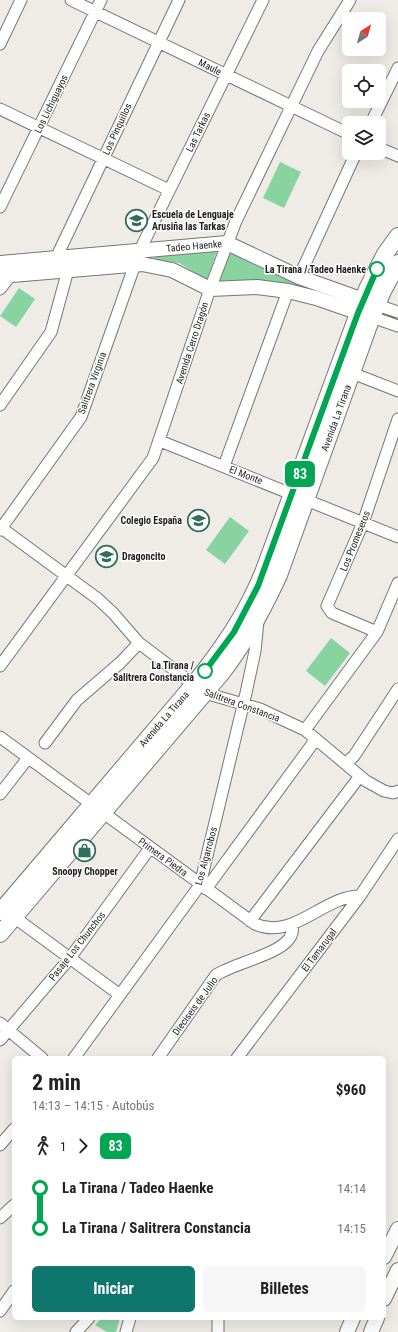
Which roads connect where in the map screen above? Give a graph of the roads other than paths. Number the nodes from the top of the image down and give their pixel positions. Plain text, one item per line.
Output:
1 (21, 0) edge
2 (70, 0) edge
3 (101, 0) edge
4 (179, 0) edge
5 (263, 0) edge
6 (350, 0) edge
7 (95, 12) junction
8 (158, 42) junction
9 (0, 44) edge
10 (398, 68) edge
11 (226, 75) junction
12 (291, 106) junction
13 (0, 109) edge
14 (374, 116) edge
15 (39, 128) junction
16 (342, 131) edge
17 (386, 151) edge
18 (398, 156) edge
19 (103, 158) junction
20 (353, 160) edge
21 (170, 190) junction
22 (0, 207) edge
23 (398, 236) edge
24 (227, 243) junction
25 (140, 250) junction
26 (56, 258) junction
27 (0, 263) edge
28 (398, 263) edge
29 (134, 265) junction
30 (68, 270) junction
31 (6, 276) edge
32 (299, 277) junction
33 (0, 289) edge
34 (210, 289) junction
35 (288, 291) junction
36 (367, 309) junction
37 (398, 312) edge
38 (398, 326) edge
39 (352, 374) junction
40 (398, 391) edge
41 (0, 405) edge
42 (398, 419) edge
43 (160, 440) junction
44 (224, 466) junction
45 (300, 497) junction
46 (363, 523) junction
47 (0, 528) edge
48 (398, 537) edge
49 (67, 576) junction
50 (398, 583) edge
51 (258, 618) junction
52 (377, 632) junction
53 (139, 643) junction
54 (0, 666) edge
55 (200, 689) junction
56 (398, 689) edge
57 (243, 704) junction
58 (305, 730) junction
59 (0, 737) edge
60 (316, 739) junction
61 (45, 743) dead end
62 (28, 758) junction
63 (346, 763) junction
64 (360, 776) junction
65 (398, 791) edge
66 (0, 794) edge
67 (96, 808) junction
68 (398, 839) edge
69 (150, 848) junction
70 (203, 887) junction
71 (360, 896) junction
72 (7, 915) edge
73 (250, 921) junction
74 (292, 924) junction
75 (0, 934) edge
76 (70, 958) junction
77 (120, 995) junction
78 (0, 1022) edge
79 (9, 1030) junction
80 (0, 1040) edge
81 (40, 1056) edge
82 (75, 1056) edge
83 (159, 1056) edge
84 (239, 1056) edge
85 (12, 1131) edge
86 (0, 1145) edge
87 (12, 1207) edge
88 (0, 1218) edge
89 (398, 1229) edge
90 (386, 1253) edge
91 (398, 1270) edge
92 (12, 1293) edge
93 (0, 1294) edge
94 (12, 1294) edge
95 (386, 1295) edge
96 (0, 1311) edge
97 (86, 1320) edge
98 (129, 1320) edge
99 (218, 1320) edge
100 (352, 1320) edge
101 (375, 1320) edge
102 (76, 1332) edge
103 (126, 1332) edge
104 (218, 1332) edge
105 (347, 1332) edge
106 (371, 1332) edge

1 - 9 street
2 - 7 street, Maule
3 - 7 street, Los Lichiguayos
4 - 8 street, Los Pinquillos
5 - 11 street, Las Tarkas
6 - 12 street, Avenida Cerro Dragón
7 - 8 street, Maule
7 - 15 street, Los Lichiguayos
8 - 11 street, Maule
8 - 19 street, Los Pinquillos
10 - 14 street
11 - 12 street, Maule
11 - 21 street, Las Tarkas
12 - 16 street, Maule
12 - 24 street, Avenida Cerro Dragón
13 - 15 street
15 - 19 street
15 - 22 street, Los Lichiguayos
17 - 18 street
19 - 21 street
19 - 26 street, Los Pinquillos
20 - 32 street
21 - 25 street, Las Tarkas
23 - 36 highway, Avenida La Tirana
24 - 25 main road, Tadeo Haenke
24 - 32 main road, Tadeo Haenke
24 - 34 street, Avenida Cerro Dragón
25 - 26 main road, Tadeo Haenke
25 - 29 street, Las Tarkas
26 - 27 main road, Tadeo Haenke
28 - 36 highway, Avenida La Tirana
29 - 30 main road, Tadeo Haenke
29 - 34 main road, Tadeo Haenke
29 - 47 street, Salitrera Virginia
30 - 31 main road, Tadeo Haenke
30 - 41 street
31 - 33 street
32 - 36 main road, Tadeo Haenke
34 - 35 main road, Tadeo Haenke
34 - 43 street, Avenida Cerro Dragón
35 - 36 main road, Tadeo Haenke
35 - 44 street
36 - 37 street, Tadeo Haenke
36 - 38 street, Tadeo Haenke
36 - 39 highway, Avenida La Tirana
36 - 45 highway, Avenida La Tirana
39 - 40 street
39 - 45 highway, Avenida La Tirana
42 - 46 street, Los Promeseros
43 - 44 street, El Monte
43 - 49 street, Avenida Cerro Dragón
44 - 45 street, El Monte
45 - 46 street, El Monte
45 - 51 highway, Avenida La Tirana
45 - 55 highway, Avenida La Tirana
46 - 48 street, El Monte
46 - 52 street, Los Promeseros
47 - 49 street, Salitrera Constancia
49 - 53 street, Salitrera Constancia
49 - 54 street, Avenida Cerro Dragón
50 - 52 street
51 - 55 highway, Avenida La Tirana
51 - 57 street, Los Algarrobos
52 - 58 street
53 - 55 street, Salitrera Constancia
53 - 61 street
55 - 57 street, Salitrera Constancia
55 - 67 highway, Avenida La Tirana
56 - 63 street
57 - 58 street, Salitrera Constancia
57 - 70 street, Los Algarrobos
58 - 60 street, Salitrera Constancia
59 - 62 street, Primera Piedra
60 - 63 street, Salitrera Constancia
60 - 70 street
62 - 66 street
62 - 67 street, Primera Piedra
63 - 64 street, Salitrera Constancia
64 - 65 street, Salitrera Constancia
64 - 73 street
67 - 69 street, Primera Piedra
67 - 72 highway, Avenida La Tirana
68 - 71 street, El Tamarugal
69 - 70 street, Primera Piedra
69 - 76 street, Pasaje Los Chunchos
70 - 73 street, Primera Piedra
70 - 77 street, Los Algarrobos
71 - 74 street, Primera Piedra
71 - 84 street, El Tamarugal
72 - 75 highway, Avenida La Tirana
72 - 76 street
73 - 74 street, Primera Piedra
74 - 83 street, Dieciseis de Julio
76 - 77 street
76 - 79 street, Pasaje Los Chunchos
77 - 82 street, Los Algarrobos
78 - 79 street
79 - 80 street, Pasaje Los Chunchos
79 - 81 street
85 - 86 street
87 - 88 street
89 - 90 main road
91 - 95 main road
92 - 93 street
94 - 96 street
97 - 102 street
98 - 103 street
99 - 104 street
100 - 105 main road
101 - 106 main road

